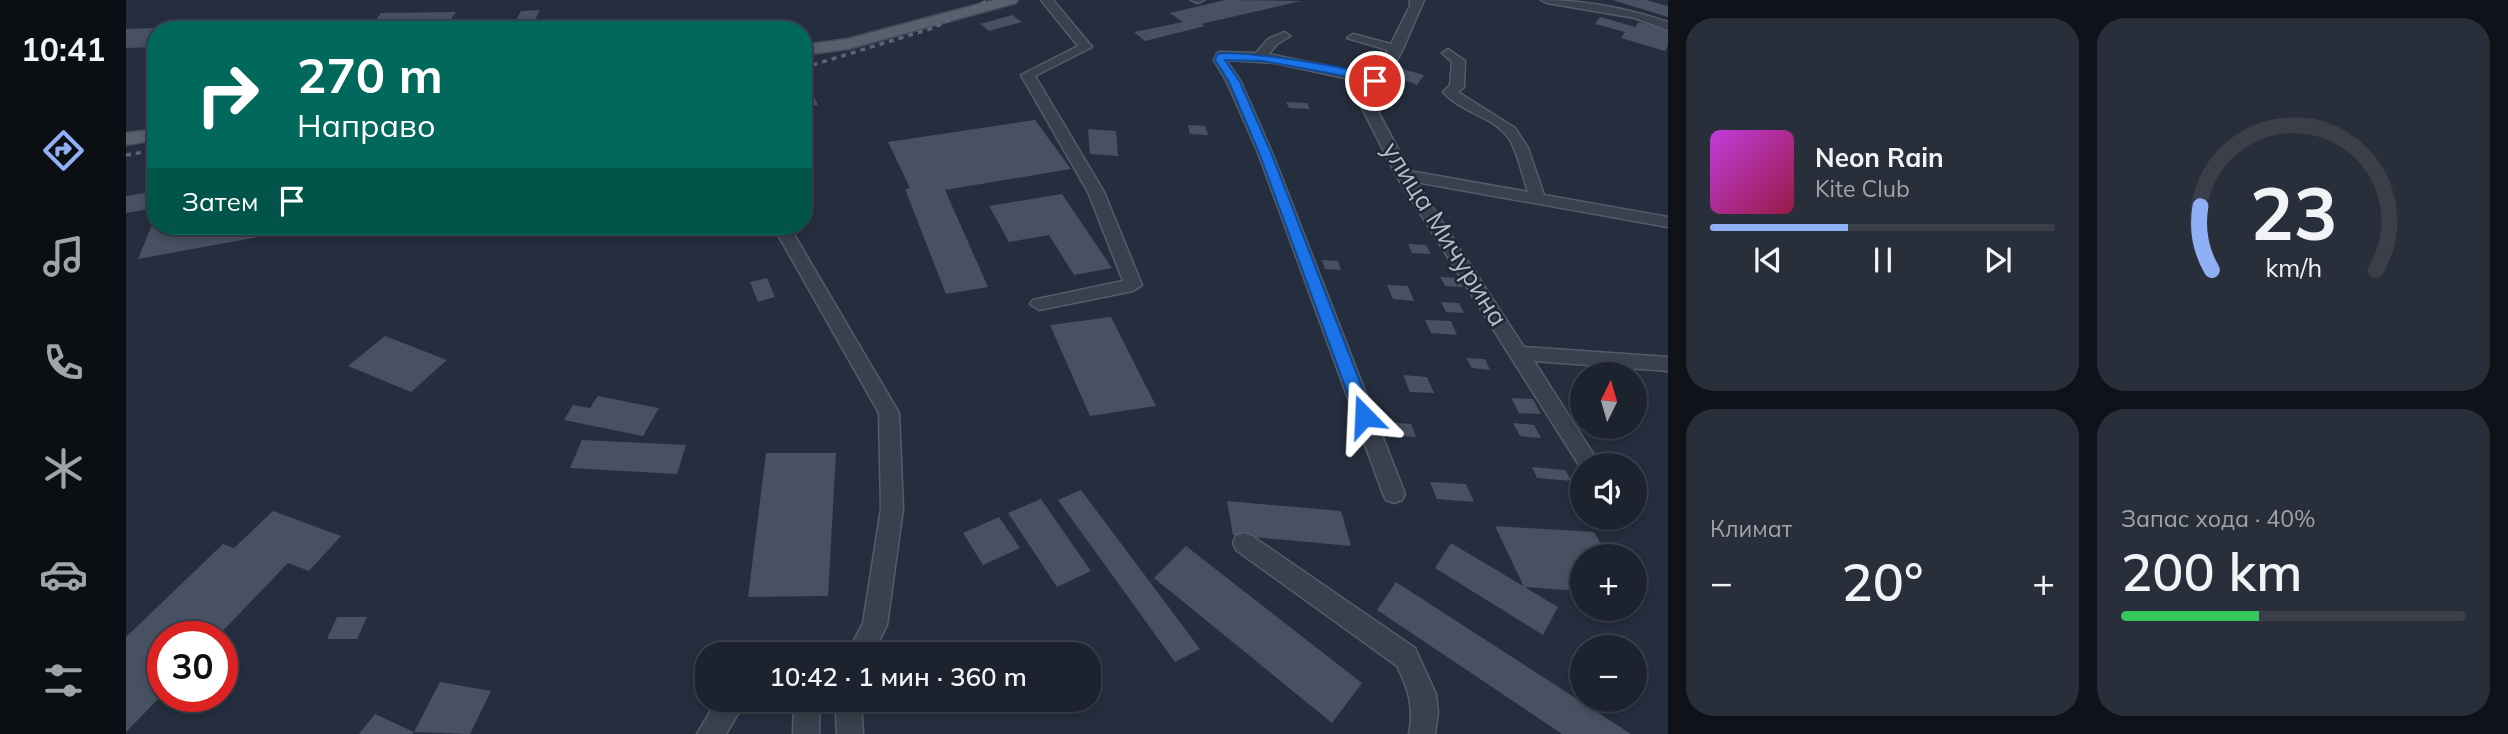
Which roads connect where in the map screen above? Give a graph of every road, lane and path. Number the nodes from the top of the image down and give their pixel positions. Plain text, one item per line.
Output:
1 (1011, 0) edge
2 (1047, 0) edge
3 (1418, 0) edge
4 (1547, 0) edge
5 (1668, 26) edge
6 (1284, 36) dead end
7 (1353, 38) dead end
8 (812, 49) edge
9 (1397, 49) junction
10 (1448, 53) dead end
11 (1263, 58) junction
12 (1375, 81) junction
13 (147, 136) edge
14 (126, 139) edge
15 (1404, 175) junction
16 (1537, 197) junction
17 (1668, 222) edge
18 (786, 235) edge
19 (1038, 304) dead end
20 (1519, 353) junction
21 (1668, 364) edge
22 (1583, 453) edge
23 (1394, 494) dead end
24 (1244, 543) dead end
25 (866, 642) edge
26 (725, 712) edge
27 (807, 712) edge
28 (849, 712) edge
29 (710, 734) edge
30 (806, 734) edge
31 (850, 734) edge
32 (1422, 734) edge

1 - 8 main road
2 - 19 street
3 - 9 street, улица Мичурина
4 - 5 street
6 - 11 street
7 - 9 street
9 - 12 street, улица Мичурина
10 - 16 street
11 - 12 street
11 - 23 street
12 - 15 street, улица Мичурина
13 - 14 main road
15 - 16 street
15 - 20 street, улица Мичурина
16 - 17 street
18 - 25 street
20 - 21 street
20 - 22 street, улица Мичурина
24 - 32 street
26 - 29 street
27 - 30 street
28 - 31 street

